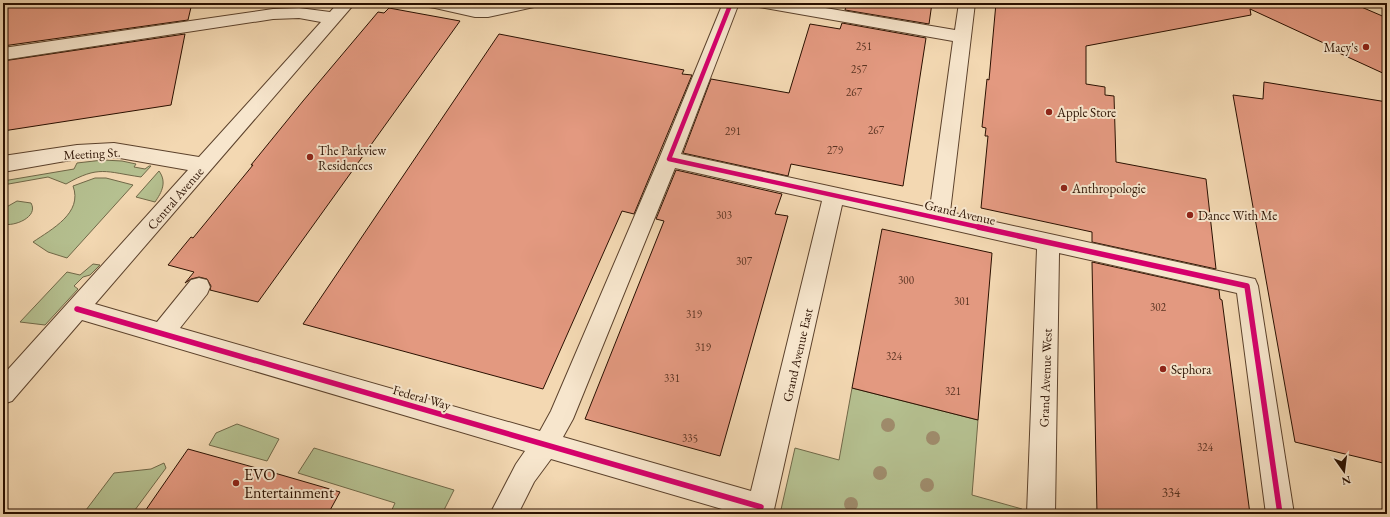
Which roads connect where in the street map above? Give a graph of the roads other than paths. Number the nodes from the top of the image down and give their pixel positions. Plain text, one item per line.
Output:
1 (434, 3) edge
2 (528, 3) edge
3 (732, 3) edge
4 (766, 3) edge
5 (967, 3) edge
6 (340, 10) edge
7 (963, 38) junction
8 (3, 54) edge
9 (669, 159) junction
10 (3, 164) edge
11 (204, 165) junction
12 (834, 195) junction
13 (939, 218) junction
14 (1048, 242) junction
15 (199, 287) dead end
16 (77, 309) junction
17 (162, 333) junction
18 (3, 393) edge
19 (546, 444) junction
20 (760, 510) edge
21 (504, 514) edge
22 (1041, 514) edge
23 (1280, 514) edge

1 - 2 street
3 - 9 street
4 - 7 street
5 - 7 street, Grand Avenue
6 - 8 street
6 - 11 street, Central Avenue
7 - 13 street, Grand Avenue
9 - 12 street, Grand Avenue
9 - 19 street
10 - 11 street, Meeting St.
11 - 16 street, Central Avenue
12 - 13 street, Grand Avenue
12 - 20 street, Grand Avenue East
13 - 14 street, Grand Avenue
14 - 22 street, Grand Avenue West
14 - 23 street, Grand Avenue
15 - 17 street
16 - 17 street, Federal Way
16 - 18 street, Central Avenue
17 - 19 street, Federal Way
19 - 20 street, Federal Way
19 - 21 street

